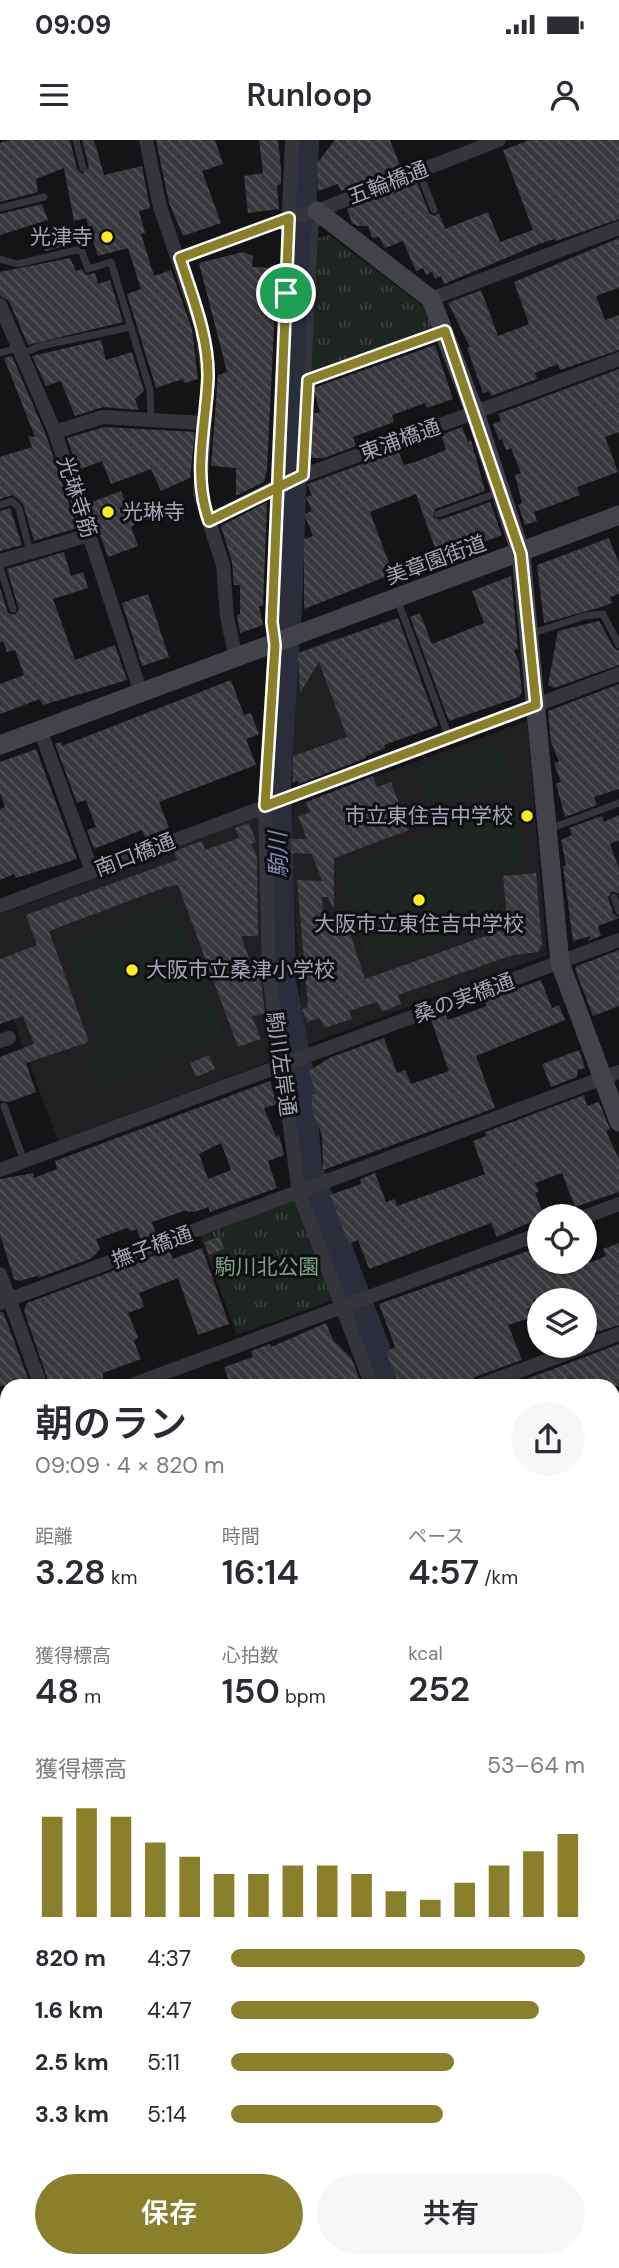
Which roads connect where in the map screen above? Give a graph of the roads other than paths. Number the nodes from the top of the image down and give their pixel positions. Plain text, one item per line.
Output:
1 (76, 140) edge
2 (146, 140) edge
3 (292, 140) edge
4 (499, 140) edge
5 (83, 168) dead end
6 (419, 171) junction
7 (44, 197) dead end
8 (0, 208) edge
9 (434, 210) dead end
10 (318, 213) junction
11 (291, 217) junction
12 (619, 228) edge
13 (180, 258) junction
14 (0, 259) edge
15 (432, 299) junction
16 (0, 305) edge
17 (131, 327) junction
18 (445, 331) junction
19 (19, 351) junction
20 (0, 354) edge
21 (619, 359) edge
22 (308, 380) junction
23 (475, 413) junction
24 (151, 420) junction
25 (202, 423) junction
26 (55, 432) junction
27 (301, 476) junction
28 (280, 484) junction
29 (500, 492) junction
30 (0, 505) edge
31 (438, 514) dead end
32 (619, 515) edge
33 (209, 521) junction
34 (89, 535) junction
35 (30, 552) junction
36 (521, 554) junction
37 (0, 561) edge
38 (0, 567) edge
39 (397, 598) junction
40 (13, 609) dead end
41 (529, 634) junction
42 (278, 643) junction
43 (619, 645) edge
44 (236, 658) junction
45 (619, 674) edge
46 (141, 693) junction
47 (536, 705) junction
48 (40, 730) junction
49 (449, 738) junction
50 (0, 745) edge
51 (619, 803) edge
52 (268, 805) junction
53 (548, 829) junction
54 (92, 871) junction
55 (614, 897) dead end
56 (0, 906) edge
57 (619, 911) edge
58 (619, 940) edge
59 (560, 963) junction
60 (284, 1063) junction
61 (611, 1075) edge
62 (4, 1107) dead end
63 (619, 1122) edge
64 (24, 1161) junction
65 (0, 1170) edge
66 (302, 1192) junction
67 (619, 1204) edge
68 (597, 1212) edge
69 (527, 1238) edge
70 (0, 1274) edge
71 (5, 1301) edge
72 (344, 1307) junction
73 (619, 1334) edge
74 (38, 1379) edge
75 (148, 1379) edge
76 (370, 1379) edge
77 (497, 1379) edge

1 - 5 lane
2 - 13 street
3 - 11 street, 駒川左岸通
4 - 6 street, 五輪橋通
6 - 9 lane
6 - 10 street, 五輪橋通
7 - 8 lane
10 - 11 street, 五輪橋通
10 - 15 street
10 - 22 lane
11 - 13 street
11 - 28 street, 駒川左岸通
12 - 15 street
13 - 25 street
14 - 17 lane
15 - 18 street
16 - 19 street, 光琳寺筋
17 - 19 lane
17 - 24 lane
18 - 22 street
18 - 23 street
19 - 20 lane
19 - 26 street, 光琳寺筋
21 - 23 street, 東浦橋通
22 - 27 lane
23 - 27 street, 東浦橋通
23 - 29 street
24 - 25 street
24 - 26 street
25 - 33 street
26 - 34 street, 光琳寺筋
27 - 28 street, 東浦橋通
28 - 33 street
28 - 42 street, 駒川左岸通
29 - 31 lane
29 - 36 street
30 - 35 lane
32 - 36 street, 美章園街道
33 - 44 street
34 - 35 street
34 - 46 street, 光琳寺筋
35 - 37 street
36 - 39 street, 美章園街道
36 - 41 street
38 - 40 lane
39 - 42 street, 美章園街道
39 - 49 lane
41 - 43 lane
41 - 47 street
42 - 44 street
42 - 52 street, 駒川左岸通
44 - 46 street
45 - 47 street
46 - 48 street
47 - 49 street
47 - 53 street
48 - 50 street
48 - 54 street
49 - 52 street, 南口橋通
51 - 53 lane
52 - 54 street, 南口橋通
52 - 60 street, 駒川左岸通
53 - 59 street
54 - 56 street, 南口橋通
55 - 57 lane
58 - 59 street, 桑の実橋通
59 - 60 street, 桑の実橋通
59 - 61 street
60 - 64 street
60 - 66 street, 駒川左岸通
61 - 63 street
61 - 66 street, 撫子橋通
62 - 64 lane
64 - 65 street
66 - 71 street, 撫子橋通
66 - 72 street, 駒川左岸通
67 - 68 street
69 - 72 street
70 - 71 street
71 - 74 street
72 - 75 street
72 - 76 street, 駒川左岸通
73 - 77 street

